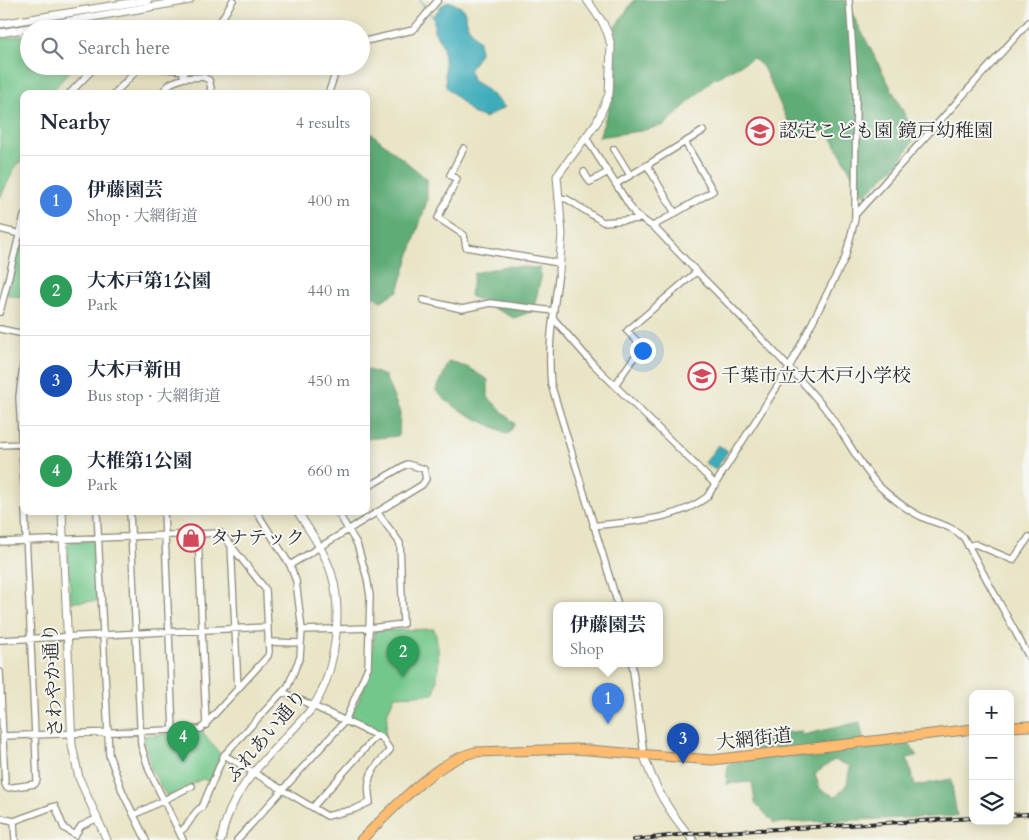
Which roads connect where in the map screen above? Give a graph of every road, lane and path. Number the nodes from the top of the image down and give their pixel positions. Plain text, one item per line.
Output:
1 (148, 0) edge
2 (190, 0) edge
3 (233, 0) edge
4 (438, 0) edge
5 (587, 0) edge
6 (848, 0) edge
7 (103, 8) edge
8 (26, 20) edge
9 (54, 20) edge
10 (221, 20) edge
11 (20, 21) edge
12 (1029, 22) edge
13 (0, 24) edge
14 (20, 28) edge
15 (0, 33) edge
16 (370, 40) edge
17 (87, 75) edge
18 (132, 75) edge
19 (183, 75) edge
20 (190, 75) edge
21 (335, 75) edge
22 (73, 90) edge
23 (118, 90) edge
24 (164, 90) edge
25 (210, 90) edge
26 (329, 90) edge
27 (703, 131) dead end
28 (586, 138) junction
29 (685, 142) junction
30 (464, 148) dead end
31 (614, 149) dead end
32 (647, 165) junction
33 (584, 172) dead end
34 (608, 172) junction
35 (630, 175) junction
36 (616, 184) junction
37 (558, 198) junction
38 (675, 214) junction
39 (855, 215) junction
40 (639, 219) junction
41 (653, 226) junction
42 (0, 229) edge
43 (20, 234) edge
44 (20, 241) edge
45 (559, 263) junction
46 (559, 272) joint
47 (696, 272) junction
48 (423, 300) dead end
49 (0, 312) edge
50 (553, 314) junction
51 (0, 328) edge
52 (20, 333) edge
53 (789, 368) junction
54 (615, 385) junction
55 (20, 389) edge
56 (20, 409) edge
57 (20, 444) edge
58 (0, 445) edge
59 (716, 485) junction
60 (370, 486) edge
61 (377, 512) junction
62 (25, 515) edge
63 (62, 515) edge
64 (97, 515) edge
65 (130, 515) edge
66 (164, 515) edge
67 (259, 515) edge
68 (299, 515) edge
69 (340, 515) edge
70 (593, 526) junction
71 (349, 530) junction
72 (198, 534) junction
73 (165, 535) junction
74 (132, 537) junction
75 (1029, 537) edge
76 (98, 538) junction
77 (63, 539) junction
78 (26, 541) junction
79 (0, 542) edge
80 (231, 544) junction
81 (968, 546) junction
82 (320, 548) junction
83 (290, 565) junction
84 (617, 602) edge
85 (268, 627) junction
86 (335, 628) junction
87 (370, 628) junction
88 (235, 629) junction
89 (202, 630) junction
90 (302, 630) junction
91 (169, 632) junction
92 (136, 633) junction
93 (102, 635) junction
94 (67, 636) junction
95 (29, 638) junction
96 (0, 640) edge
97 (268, 642) junction
98 (301, 643) junction
99 (1029, 656) edge
100 (633, 667) edge
101 (0, 672) edge
102 (238, 689) junction
103 (283, 692) junction
104 (314, 706) junction
105 (345, 721) junction
106 (206, 725) junction
107 (1029, 726) edge
108 (1014, 727) edge
109 (969, 729) edge
110 (172, 731) junction
111 (140, 733) junction
112 (2, 734) edge
113 (107, 734) junction
114 (71, 735) junction
115 (36, 736) junction
116 (376, 736) junction
117 (224, 755) junction
118 (644, 755) junction
119 (253, 772) junction
120 (192, 786) dead end
121 (284, 789) junction
122 (163, 800) junction
123 (313, 807) junction
124 (134, 815) junction
125 (0, 818) edge
126 (96, 819) junction
127 (14, 821) junction
128 (179, 832) junction
129 (73, 837) edge
130 (15, 840) edge
131 (106, 840) edge
132 (146, 840) edge
133 (183, 840) edge
134 (221, 840) edge
135 (237, 840) edge
136 (361, 840) edge
137 (693, 840) edge

1 - 7 street
2 - 7 street
3 - 10 street
4 - 16 street
5 - 28 street
6 - 39 street
7 - 8 street
7 - 9 street
11 - 13 street
12 - 39 street
14 - 15 street
17 - 22 street
18 - 23 street
19 - 24 street
20 - 25 street
21 - 26 street
27 - 29 street
28 - 34 street
28 - 37 street
29 - 32 street
29 - 38 street
30 - 45 street
31 - 35 street
32 - 35 street
32 - 38 street
33 - 34 street
34 - 36 street
35 - 36 street
36 - 40 street
37 - 40 street
37 - 45 street
38 - 41 street
39 - 53 street
40 - 41 street
41 - 47 street
42 - 43 street
44 - 49 street
45 - 46 street
46 - 50 street
47 - 53 street
47 - 54 street
48 - 50 street
50 - 54 street
50 - 70 street
51 - 52 street
53 - 59 street
53 - 81 street
54 - 59 street
55 - 56 street
57 - 58 street
59 - 70 street
60 - 61 street
61 - 71 street
61 - 87 street
62 - 78 street
63 - 77 street, さわやか通り
64 - 76 street
65 - 74 street
66 - 73 street
67 - 83 street
68 - 82 street, ふれあい通り
69 - 71 street
70 - 84 street
71 - 82 street
71 - 87 street
72 - 73 street
72 - 80 street
72 - 89 street
73 - 74 street
73 - 91 street
74 - 76 street
74 - 92 street
75 - 81 street
76 - 77 street
76 - 93 street
77 - 78 street
77 - 94 street, さわやか通り
78 - 79 street
78 - 95 street
80 - 85 street
80 - 88 street
81 - 99 street
82 - 83 street
82 - 86 street, ふれあい通り
83 - 90 street
85 - 88 street
85 - 97 street
86 - 87 street
86 - 90 street
86 - 104 street, ふれあい通り
87 - 105 street
88 - 89 street
88 - 102 street
89 - 91 street
89 - 106 street
90 - 98 street
91 - 92 street
91 - 110 street
92 - 93 street
92 - 111 street
93 - 94 street
93 - 113 street
94 - 95 street
94 - 114 street, さわやか通り
95 - 96 street
95 - 115 street
97 - 98 street
97 - 102 street
98 - 103 street
100 - 118 street
101 - 112 street
102 - 106 street
103 - 104 street
103 - 117 street
104 - 105 street
104 - 119 street, ふれあい通り
105 - 116 street
105 - 121 street
106 - 110 street
107 - 108 main road
109 - 118 main road, 大網街道
110 - 111 street
111 - 113 street
111 - 122 street
112 - 115 street
112 - 115 street
113 - 114 street
113 - 124 street
114 - 115 street
114 - 126 street, さわやか通り
116 - 123 street
116 - 123 street
117 - 119 street
117 - 128 street
118 - 136 main road, 大網街道
118 - 137 street
119 - 121 street
119 - 134 street, ふれあい通り
120 - 122 street
121 - 123 street
121 - 135 street
122 - 124 street
122 - 128 street
124 - 132 street
125 - 127 street
126 - 129 street
126 - 131 street, さわやか通り
127 - 129 street
127 - 130 street
128 - 133 street

